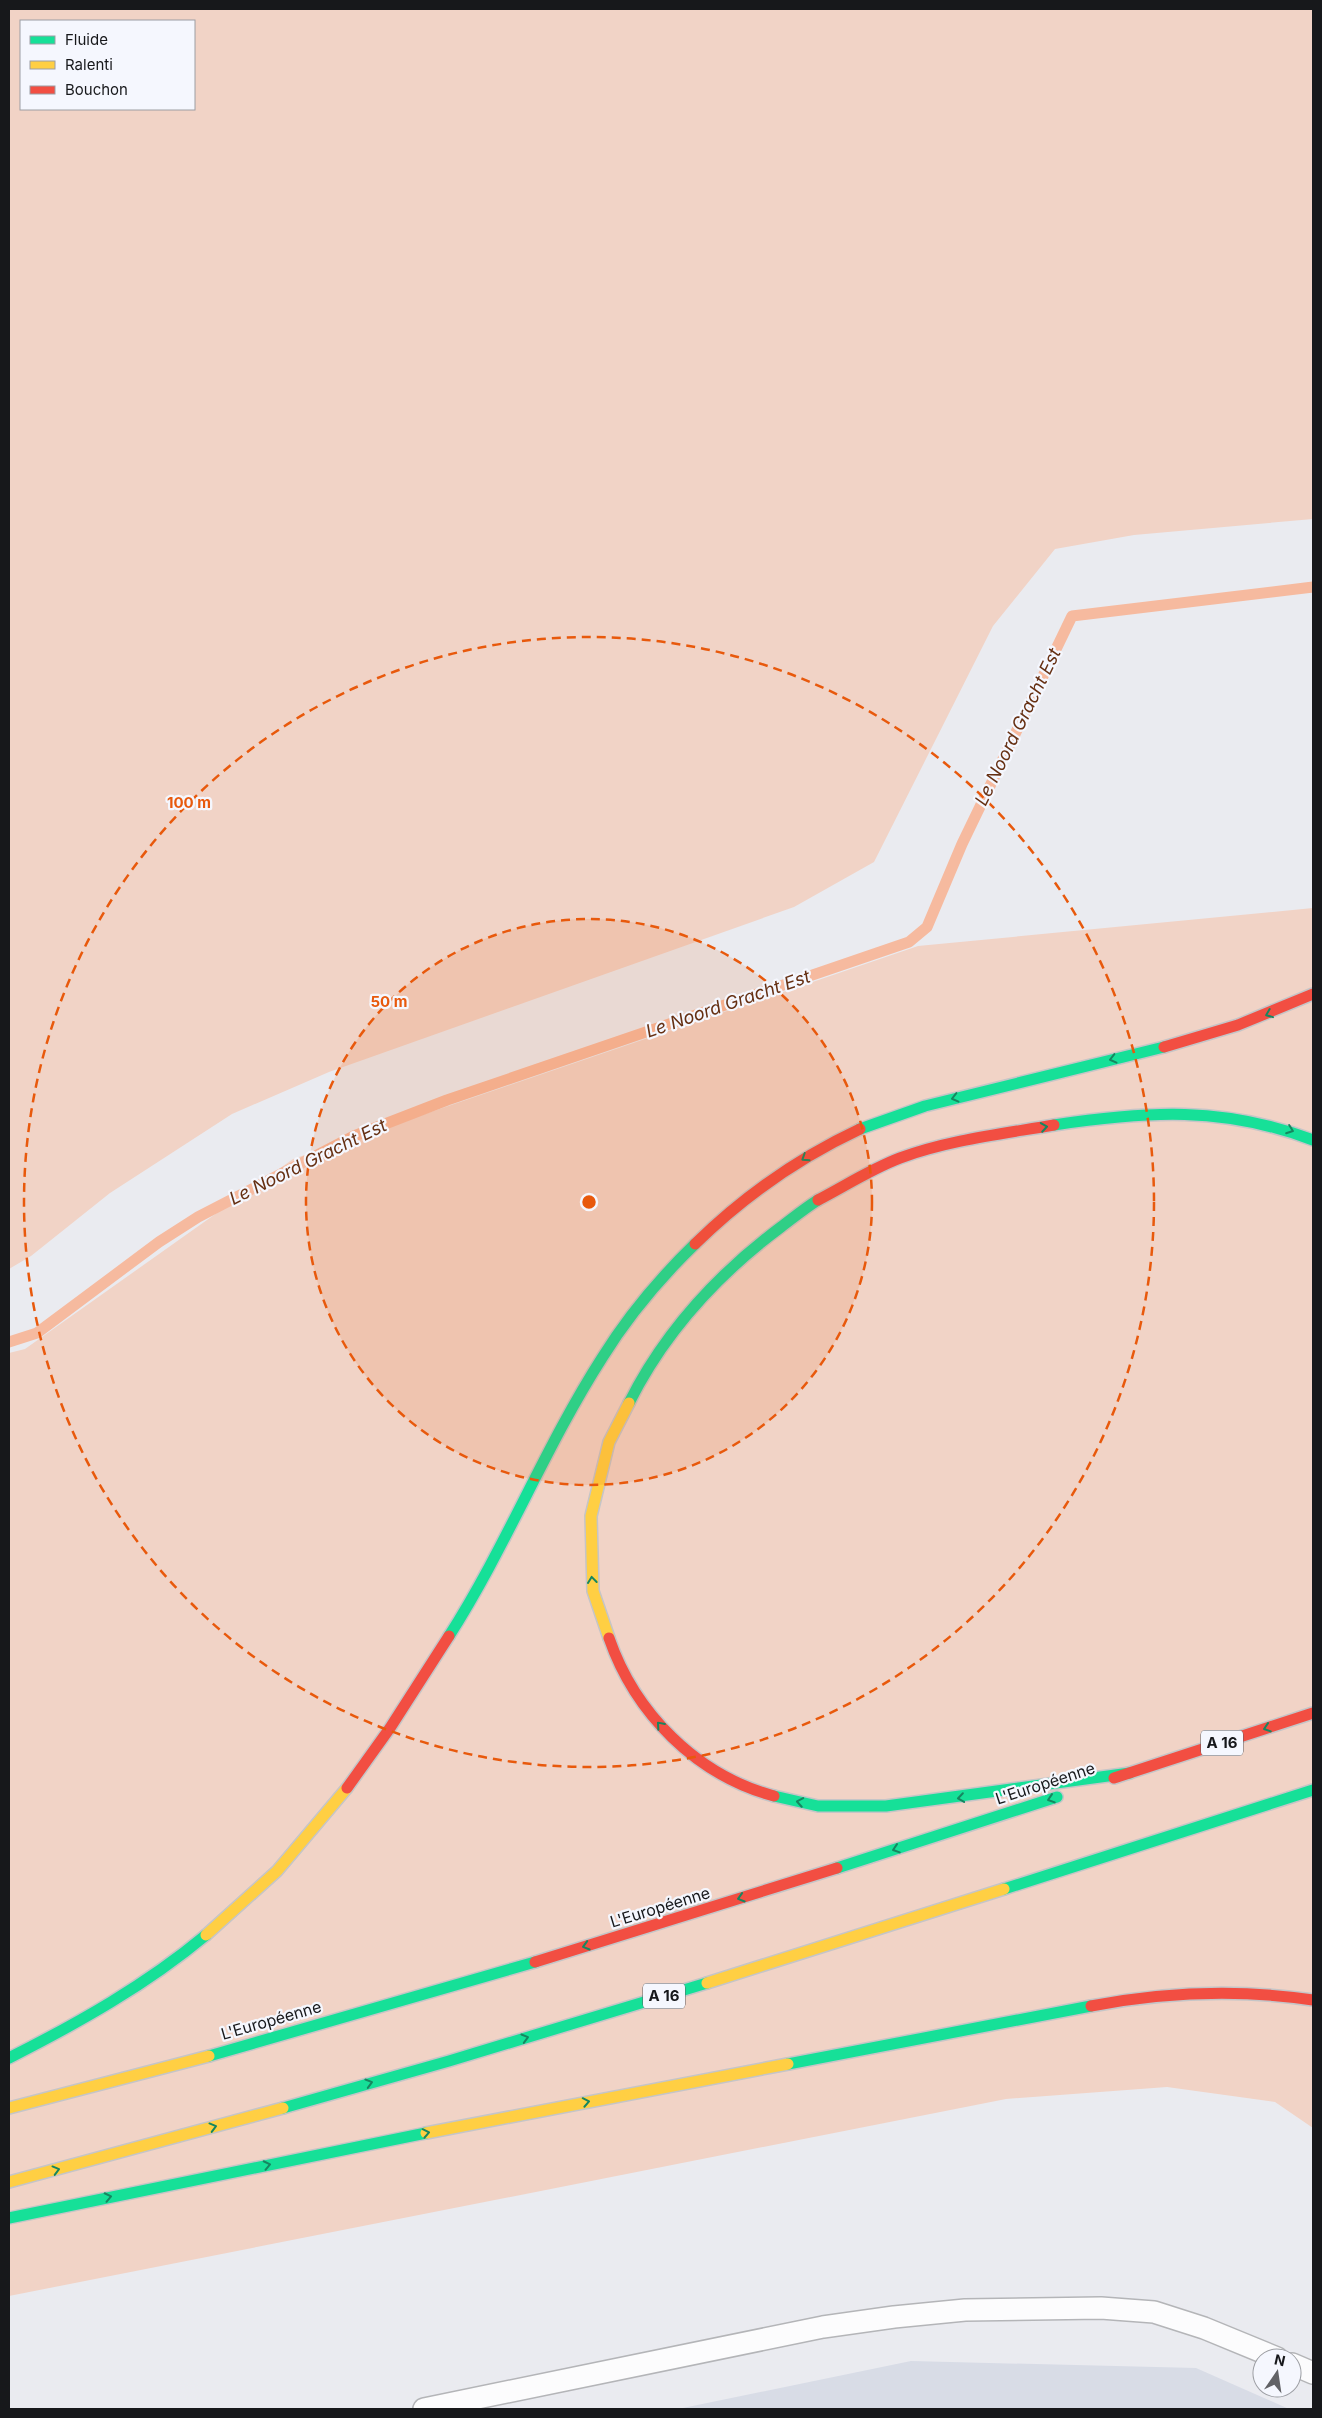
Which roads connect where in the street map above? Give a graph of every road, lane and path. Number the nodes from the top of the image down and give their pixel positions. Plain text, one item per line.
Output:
1 (1313, 994) edge
2 (1313, 1140) edge
3 (1313, 1713) edge
4 (1130, 1773) junction
5 (1313, 1790) edge
6 (1313, 2000) edge
7 (9, 2058) edge
8 (9, 2108) edge
9 (9, 2182) edge
10 (9, 2218) edge
11 (1253, 2348) edge
12 (424, 2409) edge

1 -> 7 highway
4 -> 2 highway
3 -> 4 highway, L'Européenne / A 16
4 -> 8 highway, L'Européenne / A 16
9 -> 5 highway, A 16
10 -> 6 highway
11 - 12 lane

